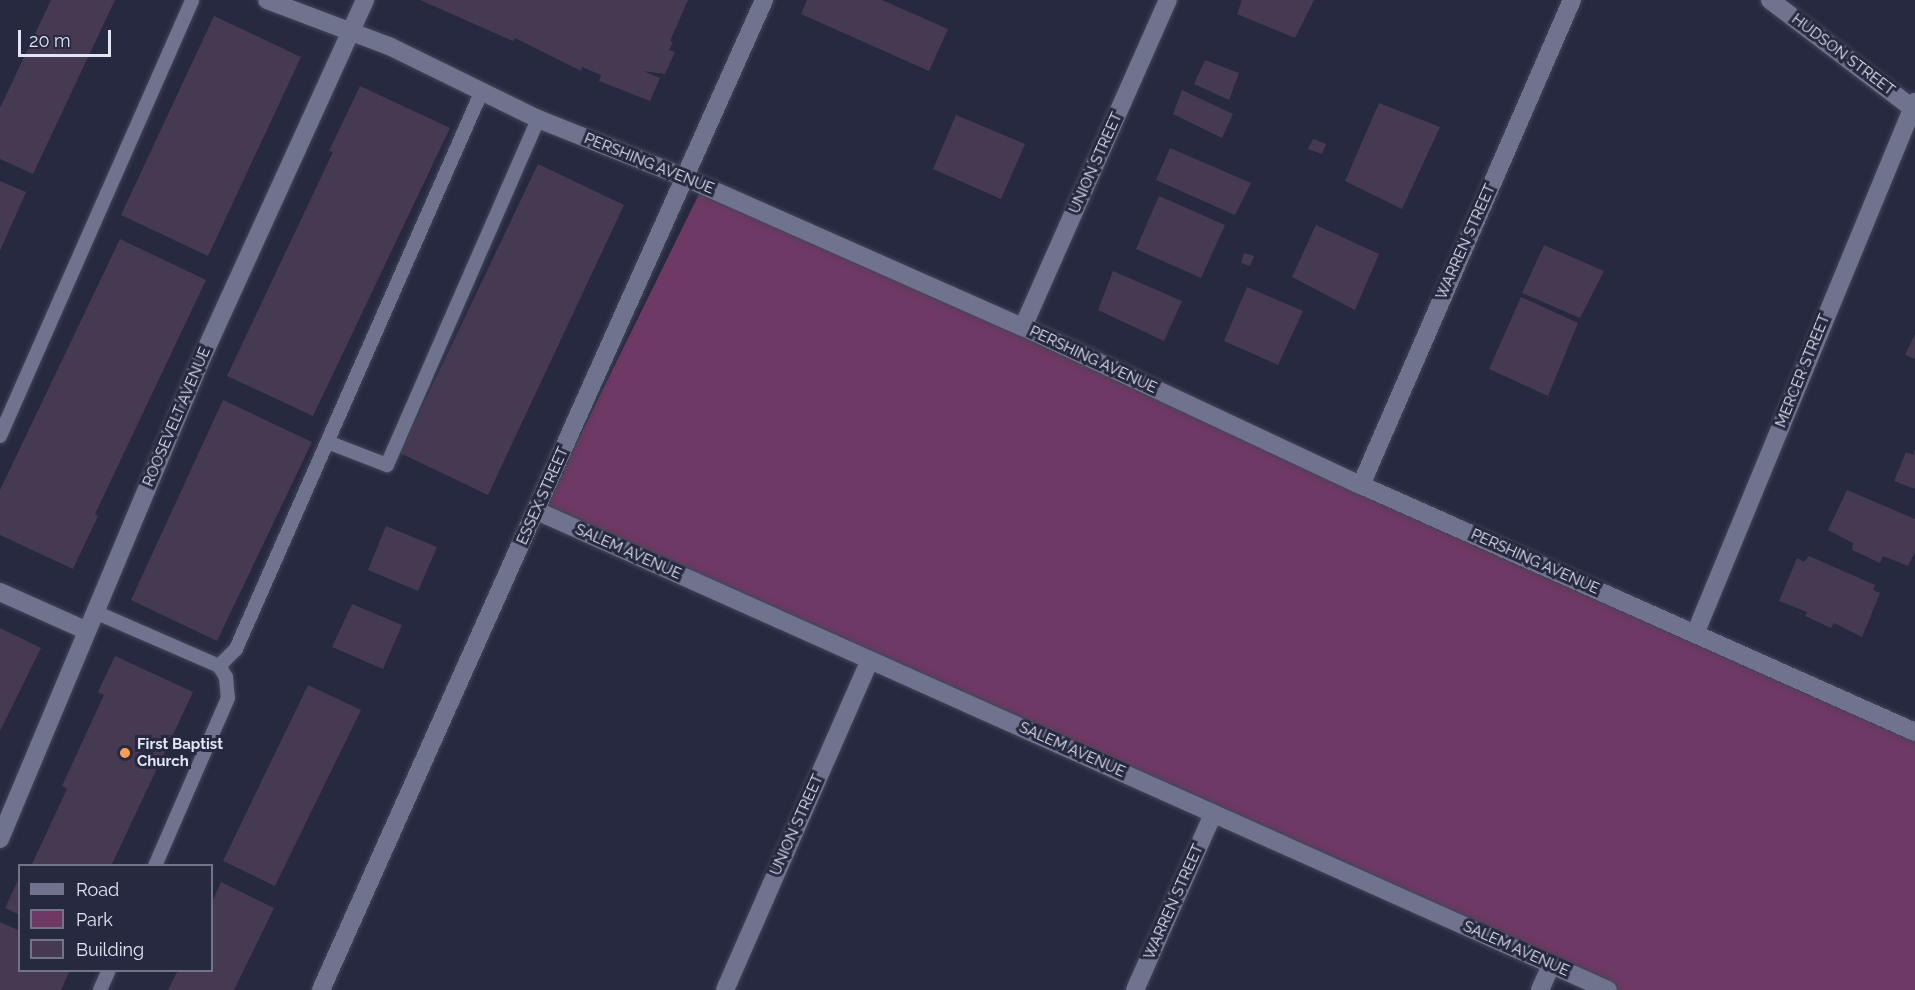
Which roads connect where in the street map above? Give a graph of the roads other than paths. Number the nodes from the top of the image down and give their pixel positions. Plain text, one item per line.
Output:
1 (192, 0) edge
2 (267, 0) edge
3 (365, 0) edge
4 (764, 0) edge
5 (1168, 0) edge
6 (1572, 0) edge
7 (1770, 0) edge
8 (350, 34) junction
9 (481, 93) junction
10 (1914, 107) edge
11 (538, 118) junction
12 (686, 178) junction
13 (1023, 327) junction
14 (0, 436) edge
15 (330, 442) junction
16 (1361, 485) junction
17 (537, 511) junction
18 (0, 592) edge
19 (95, 612) junction
20 (87, 631) junction
21 (1695, 634) junction
22 (870, 660) junction
23 (219, 666) junction
24 (1915, 732) edge
25 (1213, 814) junction
26 (0, 839) edge
27 (156, 864) edge
28 (1551, 965) junction
29 (108, 972) edge
30 (100, 990) edge
31 (321, 990) edge
32 (725, 990) edge
33 (1135, 990) edge
34 (1540, 990) edge
35 (1608, 990) edge

1 - 14 lane
2 - 8 street, PERSHING AVENUE
3 - 8 street, ROOSEVELT AVENUE
4 - 12 street, ESSEX STREET
5 - 13 street, UNION STREET
6 - 16 street, WARREN STREET
7 - 10 street, HUDSON STREET
8 - 9 street, PERSHING AVENUE
8 - 19 street, ROOSEVELT AVENUE
9 - 11 street, PERSHING AVENUE
9 - 15 lane
10 - 21 street, MERCER STREET
11 - 12 street, PERSHING AVENUE
11 - 15 lane
12 - 13 street, PERSHING AVENUE
12 - 17 street, ESSEX STREET
13 - 16 street, PERSHING AVENUE
15 - 23 lane
16 - 21 street, PERSHING AVENUE
17 - 22 street, SALEM AVENUE
17 - 31 street, ESSEX STREET
18 - 20 street
19 - 20 street, ROOSEVELT AVENUE
19 - 23 lane
20 - 26 street, ROOSEVELT AVENUE
21 - 24 street, PERSHING AVENUE
22 - 25 street, SALEM AVENUE
22 - 32 street, UNION STREET
23 - 27 lane
25 - 28 street, SALEM AVENUE
25 - 33 street, WARREN STREET
28 - 34 street
28 - 35 street, SALEM AVENUE
29 - 30 lane

